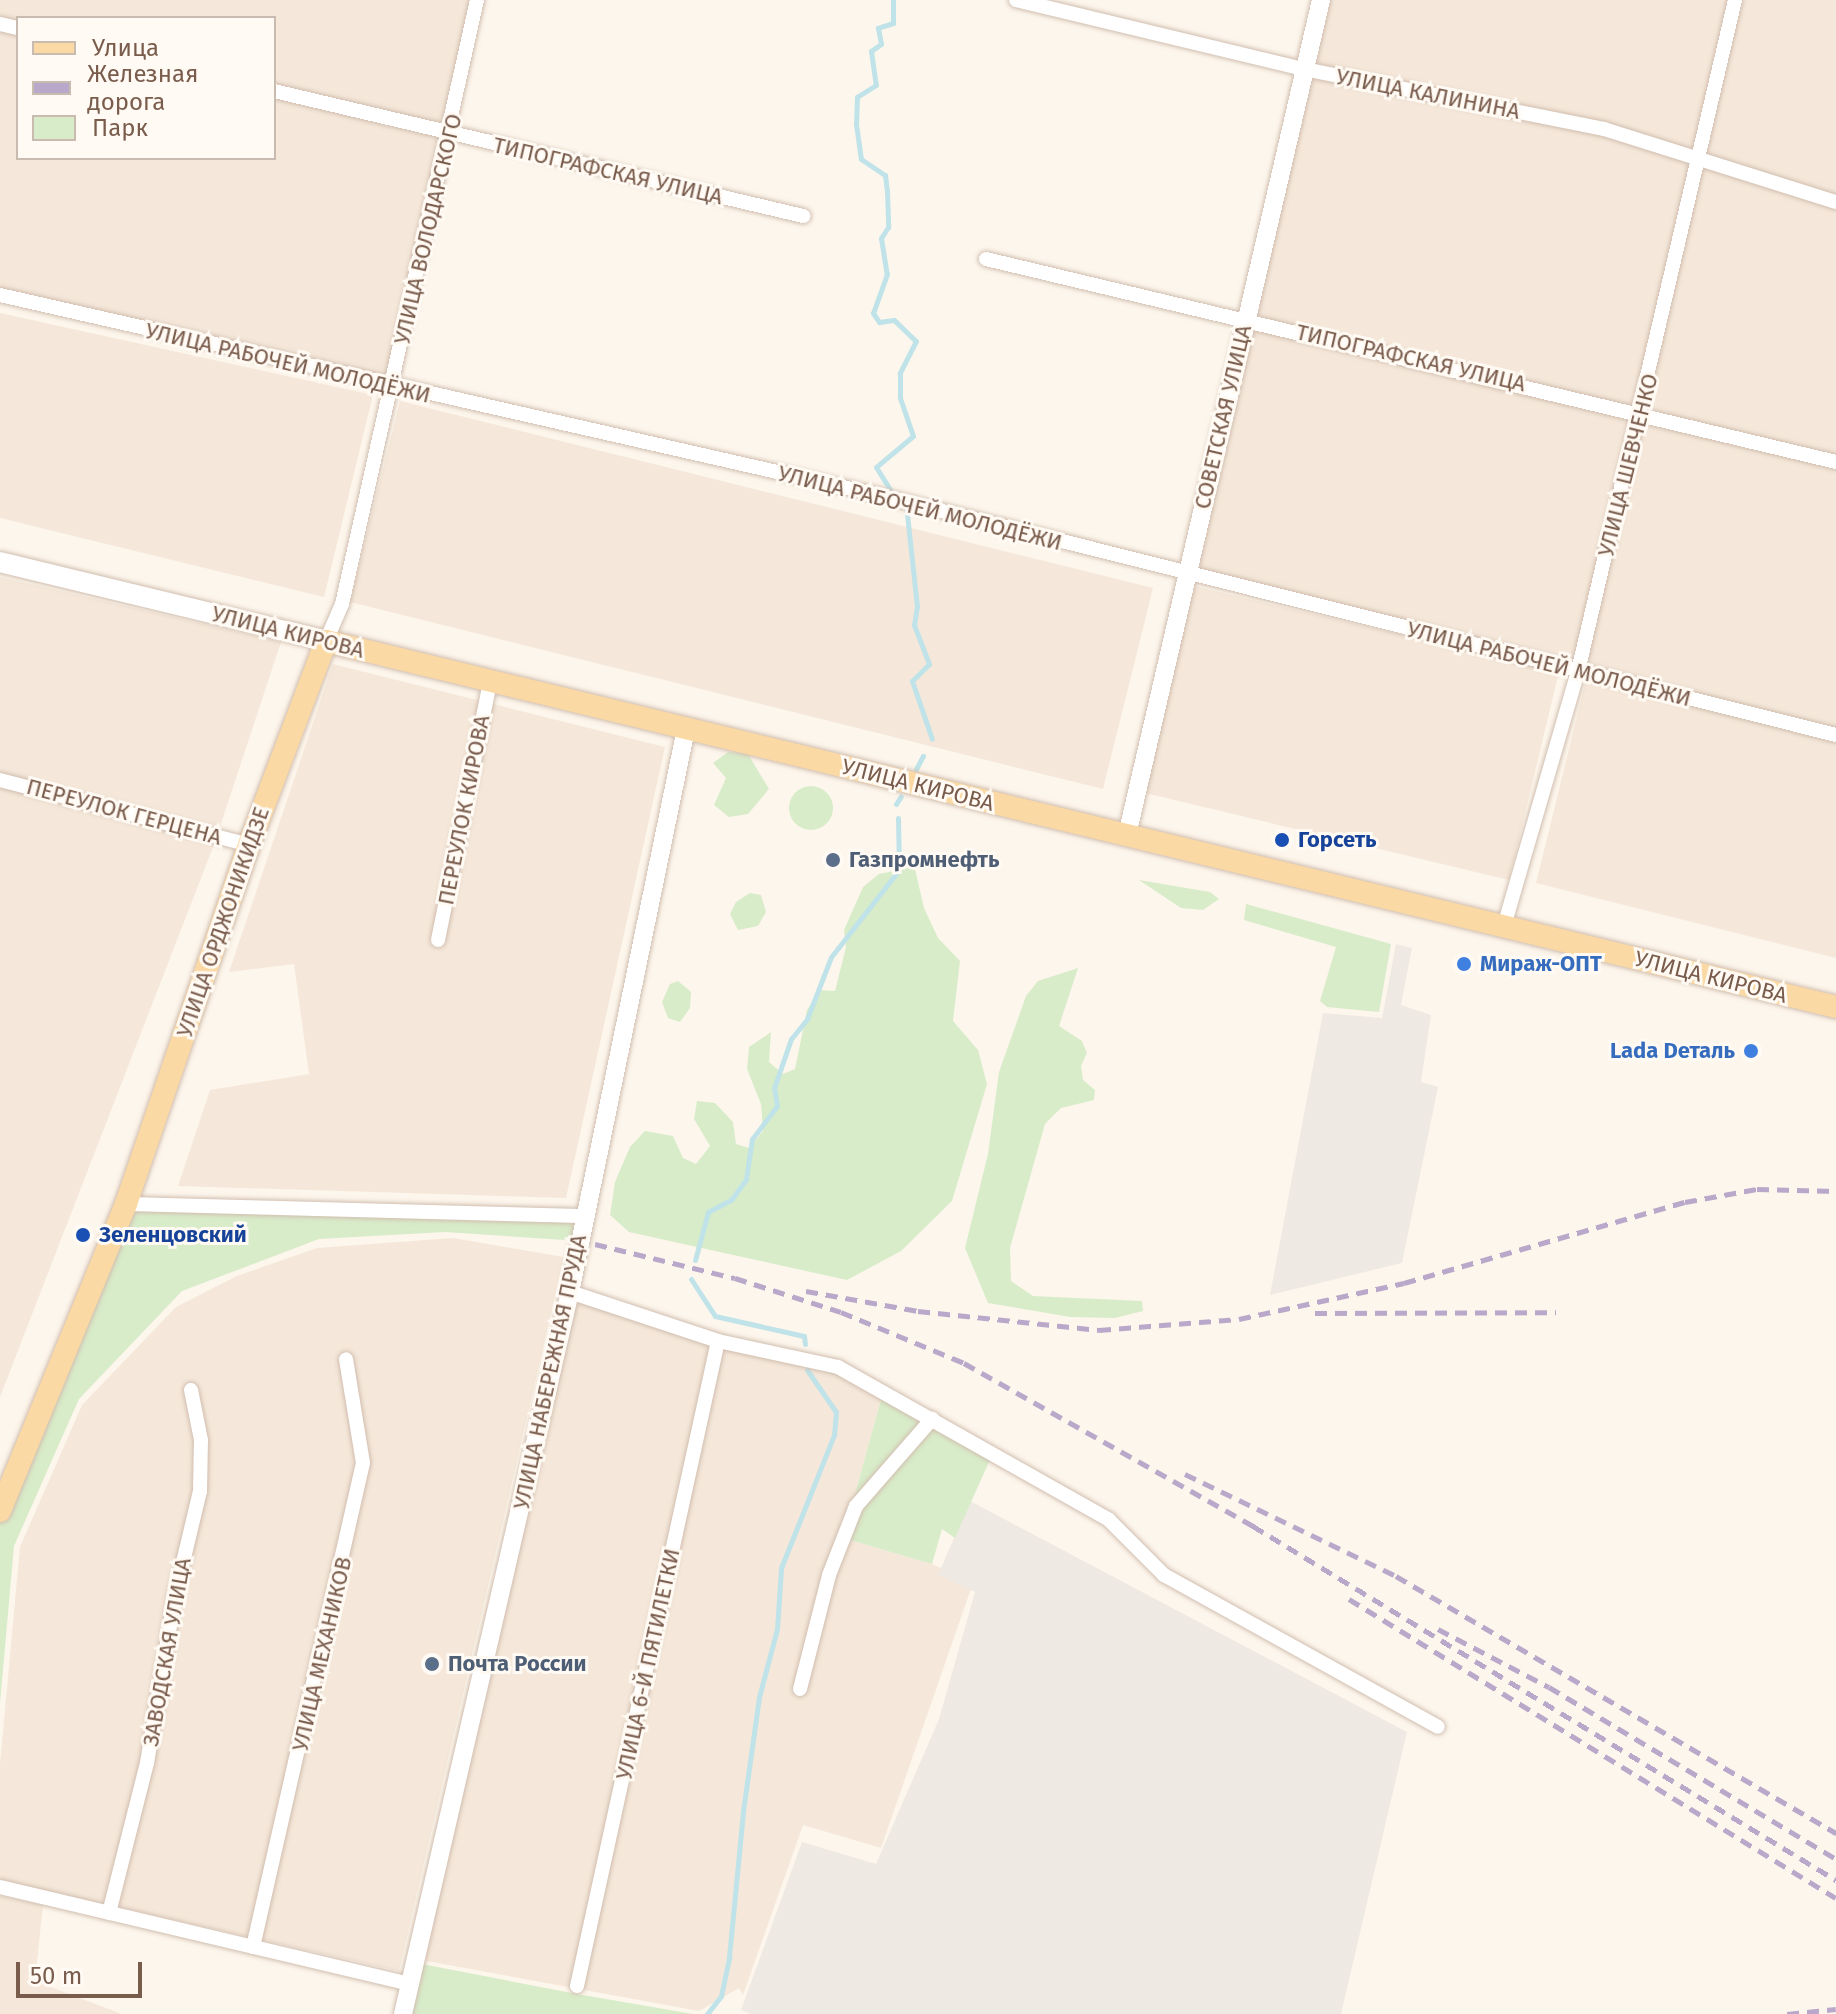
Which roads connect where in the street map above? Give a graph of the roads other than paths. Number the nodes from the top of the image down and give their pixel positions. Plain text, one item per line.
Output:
1 (477, 0) edge
2 (1016, 0) edge
3 (1321, 0) edge
4 (1735, 0) edge
5 (1304, 69) junction
6 (276, 91) edge
7 (449, 133) junction
8 (1702, 159) junction
9 (1836, 202) edge
10 (803, 216) dead end
11 (986, 259) dead end
12 (0, 295) edge
13 (1245, 319) junction
14 (392, 388) junction
15 (1641, 412) junction
16 (1836, 462) edge
17 (0, 562) edge
18 (1188, 575) junction
19 (326, 641) junction
20 (1578, 671) junction
21 (490, 681) junction
22 (686, 729) junction
23 (1836, 735) edge
24 (0, 780) edge
25 (1127, 835) junction
26 (249, 845) junction
27 (1504, 926) junction
28 (438, 940) dead end
29 (1836, 1007) edge
30 (126, 1204) junction
31 (583, 1216) junction
32 (570, 1292) junction
33 (718, 1341) junction
34 (346, 1359) dead end
35 (191, 1390) dead end
36 (932, 1419) junction
37 (0, 1511) edge
38 (800, 1689) dead end
39 (1438, 1727) dead end
40 (0, 1887) edge
41 (109, 1913) junction
42 (253, 1947) junction
43 (411, 1984) junction
44 (577, 1986) dead end
45 (403, 2014) edge

1 - 7 street, УЛИЦА ВОЛОДАРСКОГО
2 - 5 street, УЛИЦА КАЛИНИНА
3 - 5 street, СОВЕТСКАЯ УЛИЦА
4 - 8 street, УЛИЦА ШЕВЧЕНКО
5 - 8 street, УЛИЦА КАЛИНИНА
5 - 13 street, СОВЕТСКАЯ УЛИЦА
6 - 7 street, ТИПОГРАФСКАЯ УЛИЦА
7 - 10 street, ТИПОГРАФСКАЯ УЛИЦА
7 - 14 street, УЛИЦА ВОЛОДАРСКОГО
8 - 9 street, УЛИЦА КАЛИНИНА
8 - 15 street, УЛИЦА ШЕВЧЕНКО
11 - 13 street, ТИПОГРАФСКАЯ УЛИЦА
12 - 14 street, УЛИЦА РАБОЧЕЙ МОЛОДЁЖИ
13 - 15 street, ТИПОГРАФСКАЯ УЛИЦА
13 - 18 street, СОВЕТСКАЯ УЛИЦА
14 - 18 street, УЛИЦА РАБОЧЕЙ МОЛОДЁЖИ
14 - 19 street, УЛИЦА ВОЛОДАРСКОГО
15 - 16 street, ТИПОГРАФСКАЯ УЛИЦА
15 - 20 street, УЛИЦА ШЕВЧЕНКО
17 - 19 main road, УЛИЦА КИРОВА
18 - 20 street, УЛИЦА РАБОЧЕЙ МОЛОДЁЖИ
18 - 25 street, СОВЕТСКАЯ УЛИЦА
19 - 21 main road, УЛИЦА КИРОВА
19 - 26 main road, УЛИЦА ОРДЖОНИКИДЗЕ
20 - 23 street, УЛИЦА РАБОЧЕЙ МОЛОДЁЖИ
20 - 27 street, УЛИЦА ШЕВЧЕНКО
21 - 22 main road, УЛИЦА КИРОВА
21 - 28 street, ПЕРЕУЛОК КИРОВА
22 - 25 main road, УЛИЦА КИРОВА
22 - 31 street, УЛИЦА НАБЕРЕЖНАЯ ПРУДА
24 - 26 street, ПЕРЕУЛОК ГЕРЦЕНА
25 - 27 main road, УЛИЦА КИРОВА
26 - 30 main road, УЛИЦА ОРДЖОНИКИДЗЕ
27 - 29 main road, УЛИЦА КИРОВА
30 - 31 street
30 - 37 main road, УЛИЦА ОРДЖОНИКИДЗЕ
31 - 32 street, УЛИЦА НАБЕРЕЖНАЯ ПРУДА
32 - 33 street
32 - 43 street, УЛИЦА НАБЕРЕЖНАЯ ПРУДА
33 - 36 street
33 - 44 street, УЛИЦА 6-Й ПЯТИЛЕТКИ
34 - 42 street, УЛИЦА МЕХАНИКОВ
35 - 41 street, ЗАВОДСКАЯ УЛИЦА
36 - 38 street
36 - 39 street
40 - 41 street
41 - 42 street
42 - 43 street
43 - 45 street, УЛИЦА НАБЕРЕЖНАЯ ПРУДА

